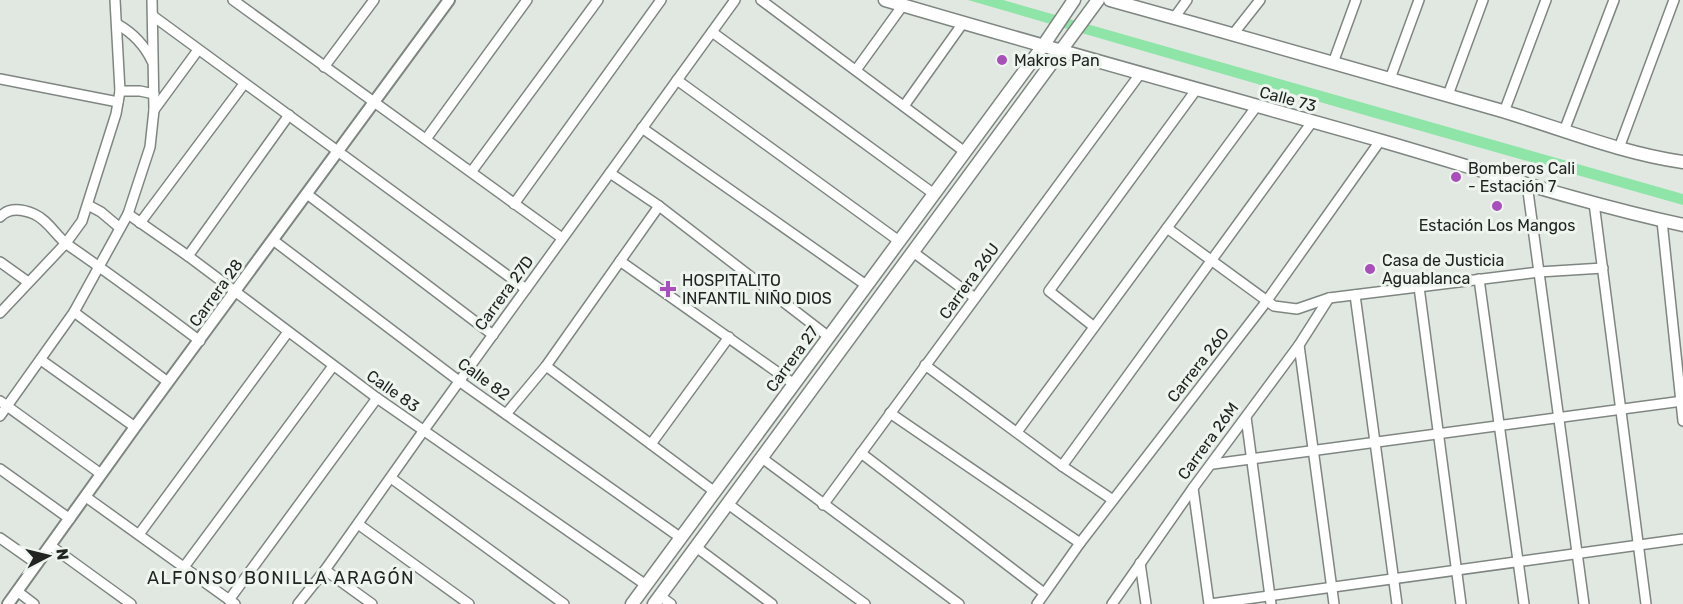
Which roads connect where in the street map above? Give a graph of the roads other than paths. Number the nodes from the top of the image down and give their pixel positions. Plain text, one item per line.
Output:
1 (115, 0) edge
2 (152, 0) edge
3 (233, 0) edge
4 (374, 0) edge
5 (449, 0) edge
6 (528, 0) edge
7 (598, 0) edge
8 (661, 0) edge
9 (735, 0) edge
10 (761, 0) edge
11 (885, 0) edge
12 (1098, 0) edge
13 (1110, 0) edge
14 (1187, 0) edge
15 (1260, 0) edge
16 (1356, 0) edge
17 (1419, 0) edge
18 (1483, 0) edge
19 (1546, 0) edge
20 (1614, 0) edge
21 (1674, 0) edge
22 (1071, 4) edge
23 (903, 5) junction
24 (153, 16) junction
25 (1174, 18) junction
26 (963, 23) junction
27 (117, 24) junction
28 (712, 32) junction
29 (1234, 33) junction
30 (1043, 46) junction
31 (198, 50) junction
32 (1061, 52) junction
33 (153, 63) junction
34 (1334, 63) junction
35 (324, 67) junction
36 (856, 70) junction
37 (1140, 74) junction
38 (0, 79) edge
39 (1390, 79) junction
40 (677, 80) junction
41 (244, 84) junction
42 (1196, 90) junction
43 (120, 91) junction
44 (154, 94) junction
45 (1448, 95) junction
46 (118, 102) junction
47 (373, 103) junction
48 (904, 106) junction
49 (1256, 107) junction
50 (154, 110) junction
51 (1504, 112) junction
52 (289, 115) junction
53 (1312, 122) junction
54 (642, 128) junction
55 (1564, 131) junction
56 (426, 139) junction
57 (1380, 141) junction
58 (1619, 148) junction
59 (338, 150) junction
60 (965, 152) junction
61 (1683, 162) edge
62 (472, 171) junction
63 (610, 173) junction
64 (1527, 184) junction
65 (307, 194) junction
66 (934, 194) junction
67 (1594, 203) junction
68 (514, 204) junction
69 (88, 205) junction
70 (658, 206) junction
71 (128, 214) junction
72 (0, 217) edge
73 (1662, 221) junction
74 (140, 223) junction
75 (1683, 225) edge
76 (120, 228) junction
77 (1167, 228) junction
78 (562, 238) junction
79 (273, 240) junction
80 (900, 241) junction
81 (66, 243) junction
82 (913, 252) junction
83 (188, 256) junction
84 (620, 261) junction
85 (1211, 261) junction
86 (0, 262) edge
87 (99, 265) junction
88 (1603, 268) junction
89 (1539, 272) junction
90 (1479, 279) junction
91 (28, 282) junction
92 (866, 285) junction
93 (1419, 287) junction
94 (526, 289) junction
95 (236, 291) junction
96 (1355, 294) junction
97 (975, 298) junction
98 (1329, 298) junction
99 (1266, 300) junction
100 (74, 312) junction
101 (0, 313) edge
102 (1093, 326) junction
103 (288, 332) junction
104 (493, 335) junction
105 (729, 337) junction
106 (829, 337) junction
107 (200, 341) junction
108 (1299, 345) junction
109 (41, 360) junction
110 (925, 365) junction
111 (333, 366) junction
112 (546, 366) junction
113 (459, 381) junction
114 (168, 382) junction
115 (794, 384) junction
116 (377, 398) junction
117 (1682, 401) edge
118 (3, 403) edge
119 (1621, 410) junction
120 (890, 413) junction
121 (506, 414) junction
122 (0, 416) edge
123 (1246, 417) junction
124 (1559, 418) junction
125 (1683, 421) edge
126 (1500, 426) junction
127 (135, 427) junction
128 (424, 430) junction
129 (1017, 432) junction
130 (1439, 434) junction
131 (1375, 442) junction
132 (651, 444) junction
133 (1313, 450) junction
134 (861, 453) junction
135 (762, 458) junction
136 (1251, 459) junction
137 (1213, 464) junction
138 (1062, 466) junction
139 (0, 469) edge
140 (101, 474) junction
141 (391, 478) junction
142 (1193, 488) junction
143 (715, 492) junction
144 (86, 497) junction
145 (1113, 500) junction
146 (728, 504) junction
147 (823, 505) junction
148 (70, 519) junction
149 (358, 524) junction
150 (140, 533) junction
151 (0, 538) edge
152 (681, 538) junction
153 (1683, 539) edge
154 (1080, 543) junction
155 (51, 546) junction
156 (1639, 546) junction
157 (696, 547) junction
158 (1577, 554) junction
159 (1519, 562) junction
160 (1140, 563) junction
161 (37, 564) junction
162 (184, 567) junction
163 (1456, 569) junction
164 (325, 570) junction
165 (1394, 580) junction
166 (646, 585) junction
167 (1332, 588) junction
168 (17, 591) junction
169 (1044, 593) junction
170 (657, 600) edge
171 (1270, 600) edge
172 (232, 602) edge
173 (8, 604) edge
174 (34, 604) edge
175 (131, 604) edge
176 (298, 604) edge
177 (372, 604) edge
178 (469, 604) edge
179 (564, 604) edge
180 (632, 604) edge
181 (671, 604) edge
182 (772, 604) edge
183 (865, 604) edge
184 (959, 604) edge
185 (1036, 604) edge
186 (1112, 604) edge
187 (1146, 604) edge
188 (1209, 604) edge
189 (1334, 604) edge
190 (1397, 604) edge
191 (1461, 604) edge
192 (1524, 604) edge
193 (1584, 604) edge
194 (1646, 604) edge

1 - 27 street
2 - 24 street
3 - 35 street
4 - 35 street
5 - 47 street, Carrera 28
6 - 56 street
7 - 62 street
8 - 68 street
9 - 28 street, Carrera 27D
10 - 36 street
11 - 23 main road, Calle 73
12 - 32 main road
13 - 25 main road
14 - 25 street
15 - 29 street
16 - 34 street
17 - 39 street
18 - 45 street
19 - 51 street
20 - 55 street
21 - 58 street
22 - 30 main road
23 - 26 main road, Calle 73
23 - 36 street
24 - 31 street
24 - 33 street
25 - 29 main road
26 - 30 main road, Calle 73
26 - 48 street
27 - 33 street
27 - 43 street
28 - 40 street, Carrera 27D
28 - 66 street
29 - 34 main road
30 - 32 main road, Calle 73
30 - 60 main road, Carrera 27
31 - 41 street
31 - 50 street
32 - 37 main road, Calle 73
32 - 82 main road
33 - 44 street
34 - 39 main road
35 - 47 street
36 - 48 street
37 - 42 main road, Calle 73
37 - 97 street, Carrera 26U
38 - 46 street
39 - 45 main road
40 - 54 street, Carrera 27D
40 - 80 street
41 - 52 street
41 - 74 street
42 - 49 main road, Calle 73
42 - 102 street
43 - 44 street
43 - 46 street
44 - 50 street
45 - 51 main road
46 - 69 street
47 - 56 street
47 - 59 street, Carrera 28
48 - 60 street
49 - 53 main road, Calle 73
49 - 77 street
50 - 71 street
51 - 55 main road
52 - 59 street
52 - 83 street
53 - 57 main road, Calle 73
53 - 85 street
54 - 63 street, Carrera 27D
54 - 92 street
55 - 58 main road
56 - 62 street
57 - 64 main road, Calle 73
57 - 99 street, Carrera 26O
58 - 61 main road
59 - 65 street, Carrera 28
59 - 94 street
60 - 66 main road, Carrera 27
62 - 68 street
63 - 70 street
63 - 78 street, Carrera 27D
64 - 67 main road, Calle 73
64 - 89 street
65 - 79 street, Carrera 28
65 - 104 street
66 - 80 main road, Carrera 27
67 - 73 main road, Calle 73
67 - 88 street
68 - 78 street
69 - 76 street
69 - 81 street
70 - 84 street
70 - 106 street
71 - 74 street, Calle 83
71 - 76 street
72 - 81 street
73 - 75 main road, Calle 73
73 - 117 street
74 - 83 street, Calle 83
76 - 87 street
77 - 85 street
77 - 102 street
78 - 94 street, Carrera 27D
79 - 95 street, Carrera 28
79 - 113 street, Calle 82
80 - 92 main road, Carrera 27
81 - 87 street
81 - 91 street
82 - 97 street
82 - 135 main road
83 - 95 street, Calle 83
84 - 105 street
84 - 112 street
85 - 99 street
85 - 138 street
86 - 91 street
87 - 100 street
87 - 107 street
88 - 89 street
88 - 119 street
89 - 90 street
89 - 124 street
90 - 93 street
90 - 126 street
91 - 101 street
92 - 106 main road, Carrera 27
93 - 96 street
93 - 130 street
94 - 104 street, Carrera 27D
95 - 103 street, Calle 83
95 - 107 street, Carrera 28
96 - 98 street
96 - 131 street
97 - 110 street, Carrera 26U
98 - 99 street
98 - 108 street, Carrera 26M
99 - 145 street, Carrera 26O
100 - 109 street
100 - 114 street
102 - 129 street
103 - 111 street, Calle 83
103 - 150 street
104 - 113 street, Carrera 27D
105 - 115 street
105 - 132 street
106 - 115 main road, Carrera 27
107 - 114 street, Carrera 28
108 - 123 street, Carrera 26M
108 - 133 street
109 - 118 street
109 - 127 street
110 - 120 street, Carrera 26U
110 - 129 street
111 - 116 street, Calle 83
111 - 162 street
112 - 121 street
112 - 132 street
113 - 121 street, Calle 82
113 - 128 street, Carrera 27D
114 - 127 street, Carrera 28
115 - 143 main road, Carrera 27
116 - 128 street, Calle 83
116 - 172 street
117 - 119 street
117 - 125 street
118 - 122 street
118 - 140 street
119 - 124 street
119 - 156 street
120 - 134 street, Carrera 26U
120 - 154 street
121 - 152 street, Calle 82
123 - 136 street
123 - 137 street, Carrera 26M
124 - 126 street
124 - 158 street
126 - 130 street
126 - 159 street
127 - 140 street, Carrera 28
128 - 141 street, Carrera 27D
128 - 166 street, Calle 83
129 - 138 street
130 - 131 street
130 - 163 street
131 - 133 street
131 - 165 street
132 - 143 street
133 - 136 street
133 - 167 street
134 - 147 street, Carrera 26U
134 - 169 street
135 - 146 main road
135 - 147 street
136 - 137 street
136 - 171 street
137 - 142 street, Carrera 26M
138 - 145 street
139 - 148 street
140 - 144 street, Carrera 28
141 - 149 street, Carrera 27D
141 - 179 street
142 - 160 street, Carrera 26M
142 - 188 street
143 - 152 main road, Carrera 27
144 - 148 street, Carrera 28
144 - 150 street
145 - 154 street, Carrera 26O
146 - 157 main road
146 - 183 street
147 - 184 street
148 - 155 street, Carrera 28
149 - 164 street, Carrera 27D
149 - 178 street
150 - 162 street
151 - 161 street
152 - 166 main road, Carrera 27
153 - 156 street
154 - 169 street, Carrera 26O
155 - 161 street, Carrera 28
155 - 175 street
156 - 158 street
156 - 194 street
157 - 170 main road
157 - 182 street
158 - 159 street
158 - 193 street
159 - 163 street
159 - 192 street
160 - 186 street, Carrera 26M
160 - 187 street
161 - 168 street, Carrera 28
162 - 172 street
163 - 165 street
163 - 191 street
164 - 176 street, Carrera 27D
164 - 177 street
165 - 167 street
165 - 190 street
166 - 180 main road, Carrera 27
167 - 171 street
167 - 189 street
168 - 173 street, Carrera 28
168 - 174 street
169 - 185 street, Carrera 26O
170 - 181 street
171 - 188 street

